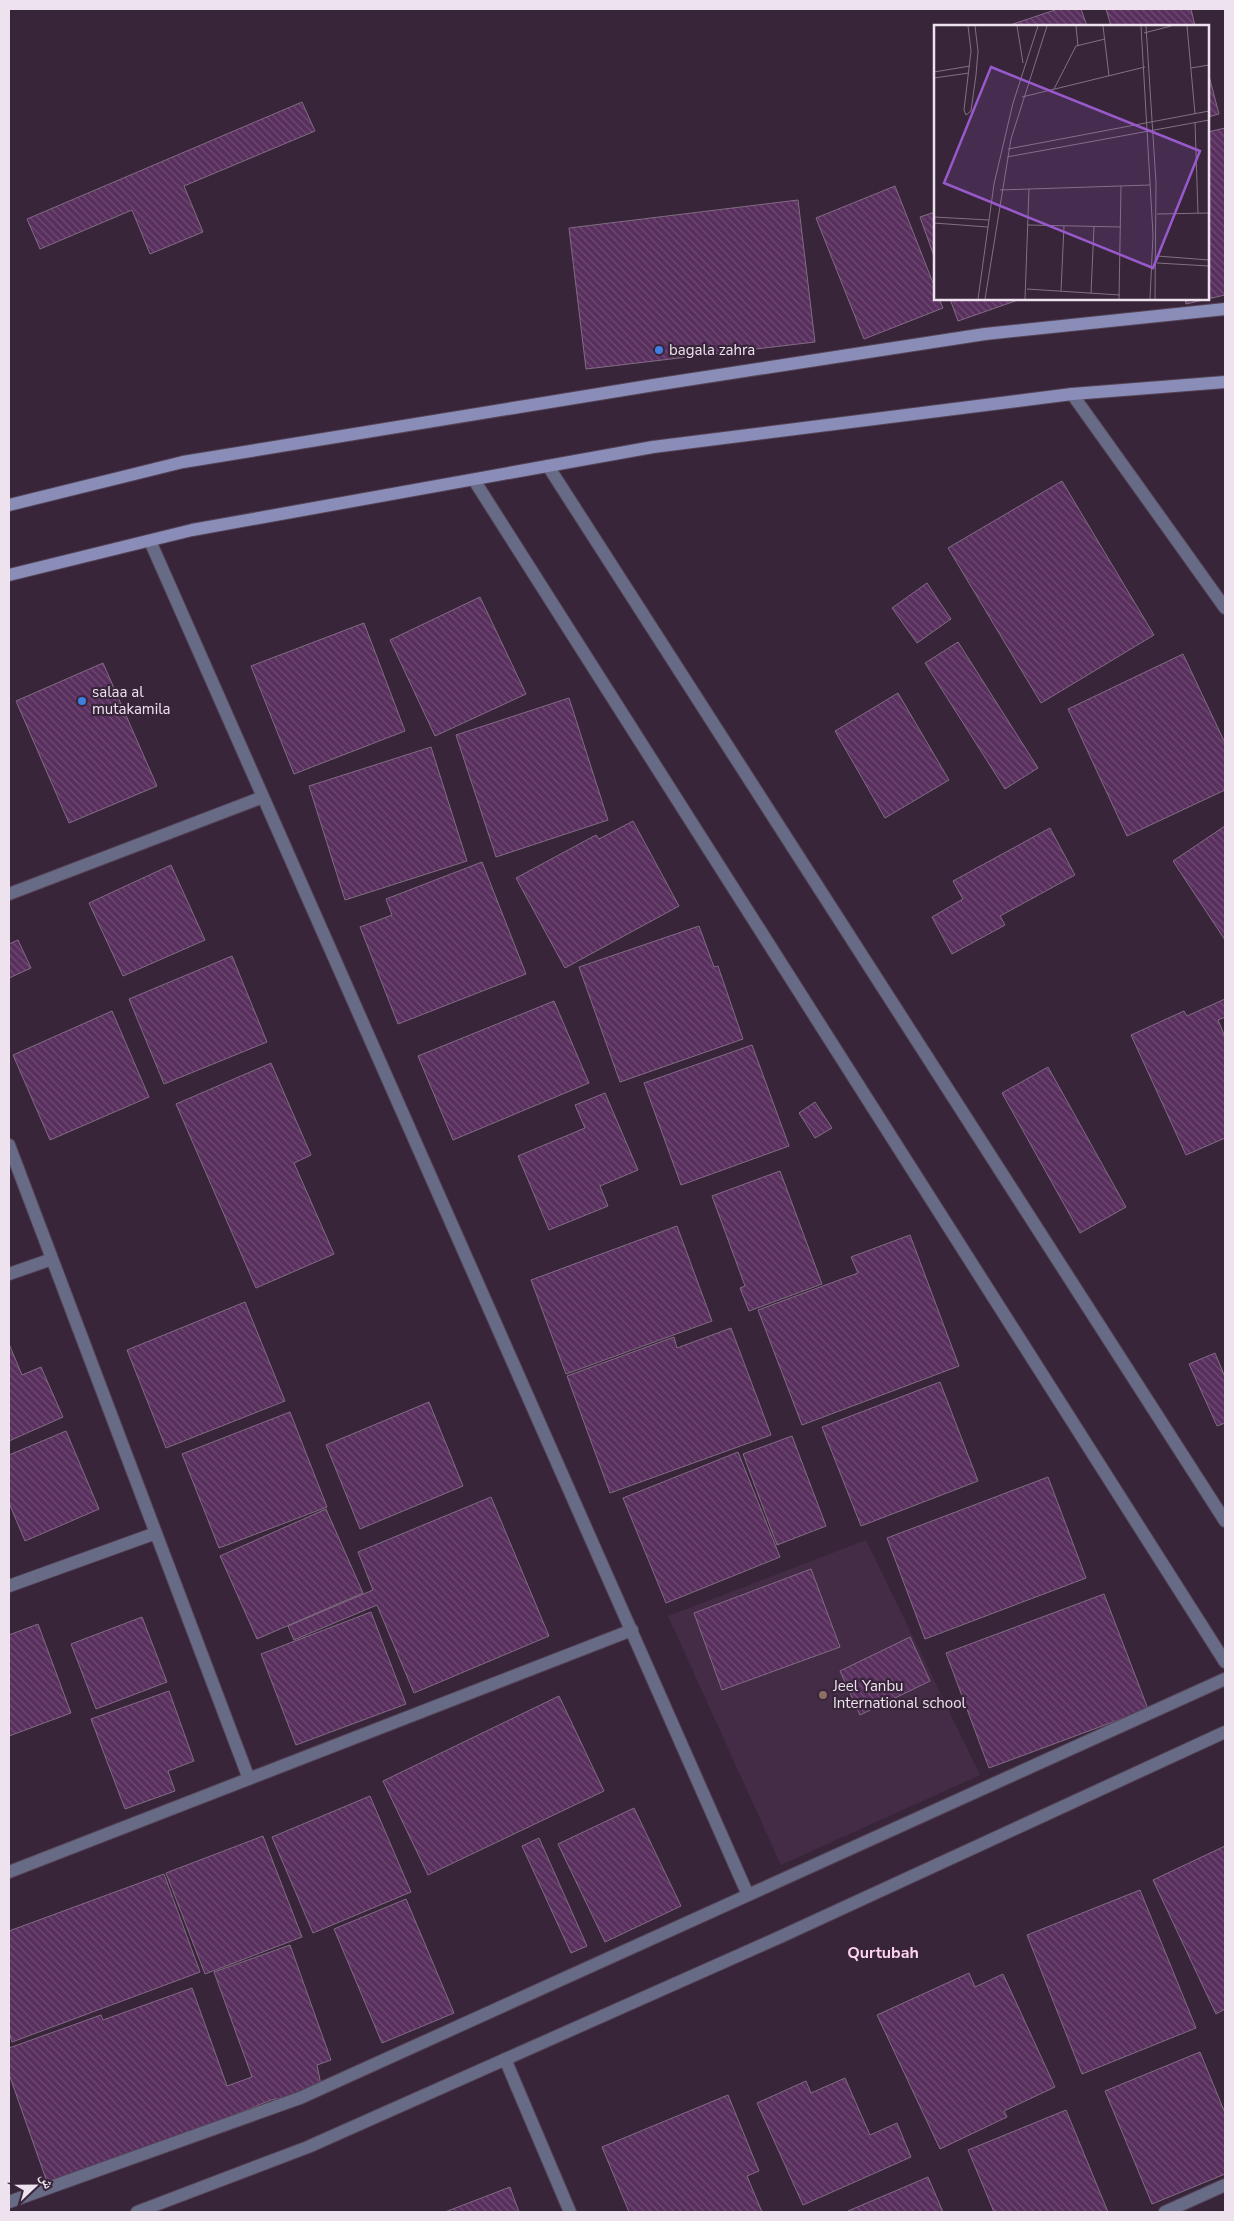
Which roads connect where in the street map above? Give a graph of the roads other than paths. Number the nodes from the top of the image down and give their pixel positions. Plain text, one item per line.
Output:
1 (1225, 309) edge
2 (1225, 382) edge
3 (1072, 394) junction
4 (548, 466) junction
5 (474, 480) junction
6 (9, 504) edge
7 (150, 541) junction
8 (9, 574) edge
9 (1225, 608) edge
10 (263, 797) junction
11 (9, 894) edge
12 (9, 1145) edge
13 (52, 1259) junction
14 (9, 1274) edge
15 (1225, 1521) edge
16 (156, 1534) junction
17 (9, 1586) edge
18 (632, 1630) junction
19 (1225, 1662) edge
20 (1225, 1679) edge
21 (1225, 1732) edge
22 (249, 1779) junction
23 (9, 1872) edge
24 (748, 1895) junction
25 (505, 2059) junction
26 (1225, 2185) edge
27 (9, 2202) edge
28 (137, 2212) edge
29 (570, 2212) edge
30 (1165, 2212) edge

1 - 6 street
2 - 3 street
3 - 4 street
3 - 9 street
4 - 5 street
4 - 15 street
5 - 7 street
5 - 19 street
7 - 8 street
7 - 10 street
10 - 11 street
10 - 18 street
12 - 13 street
13 - 14 street
13 - 16 street
16 - 17 street
16 - 22 street
18 - 22 street
18 - 24 street
20 - 24 street
21 - 25 street
22 - 23 street
24 - 27 street
25 - 28 street
25 - 29 street
26 - 30 street

